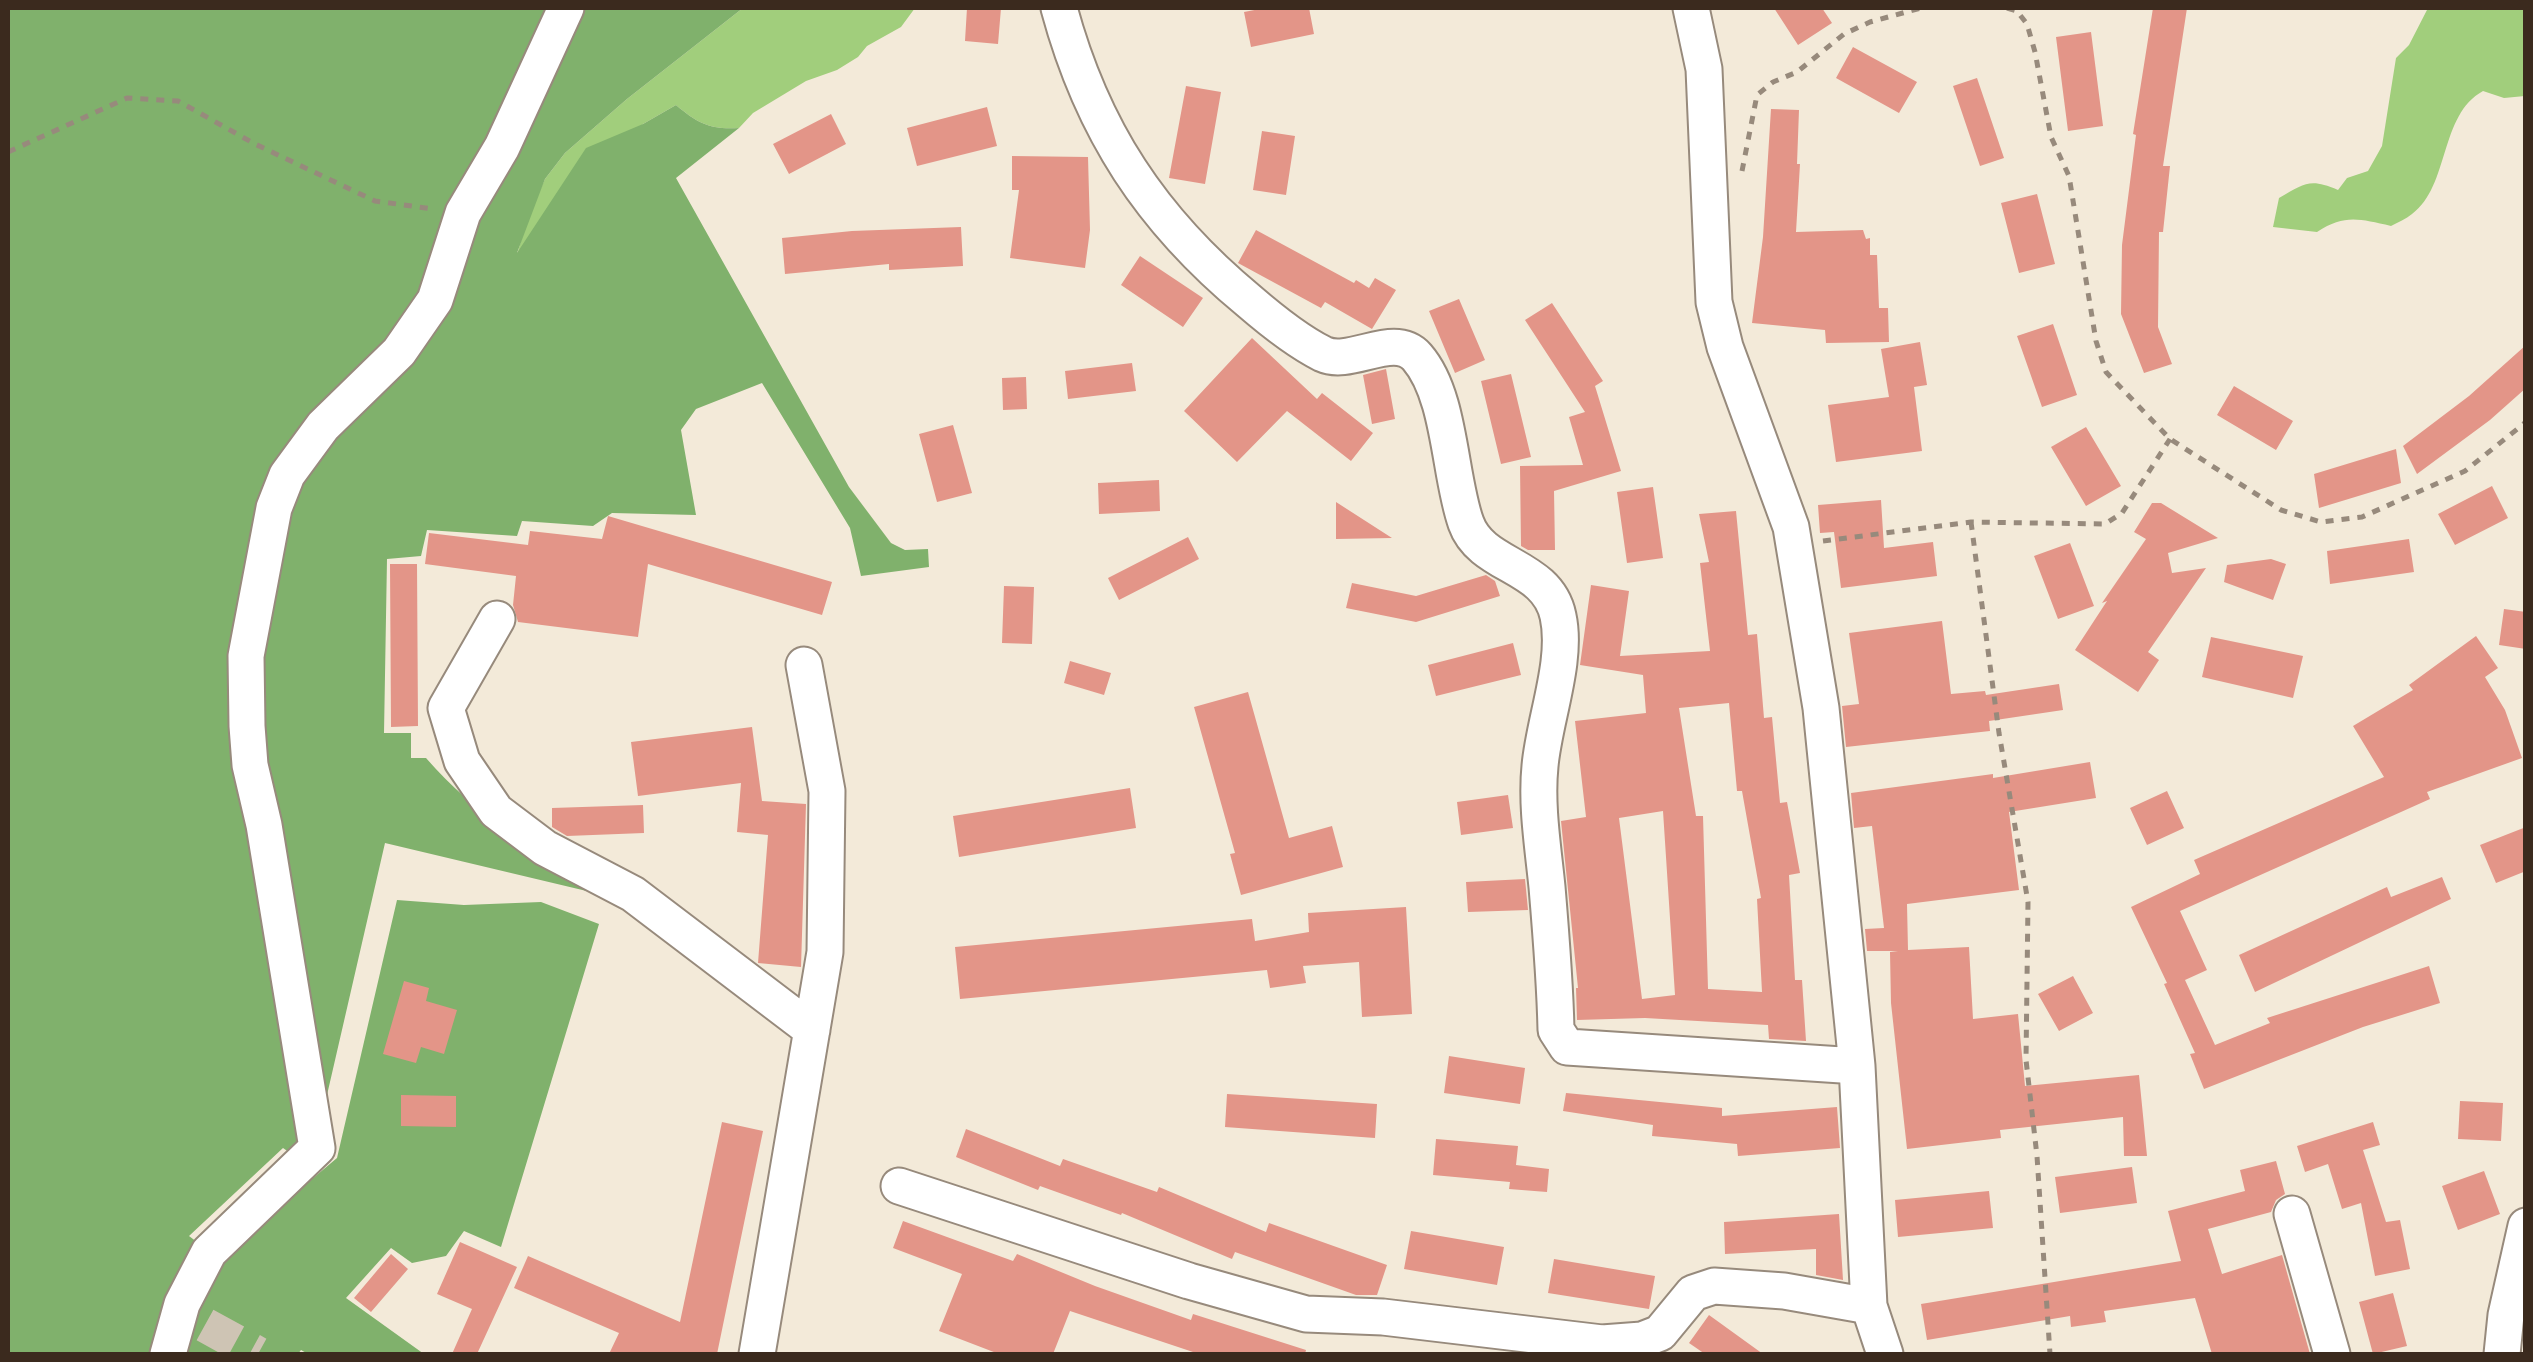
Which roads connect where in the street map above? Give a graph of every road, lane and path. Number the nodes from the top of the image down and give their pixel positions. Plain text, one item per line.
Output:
1 (566, 8) edge
2 (1059, 8) edge
3 (1691, 8) edge
4 (1921, 8) edge
5 (2006, 8) edge
6 (8, 152) edge
7 (1737, 187) dead end
8 (463, 213) junction
9 (2526, 422) edge
10 (2170, 439) junction
11 (1971, 522) junction
12 (1795, 544) junction
13 (497, 620) dead end
14 (804, 665) dead end
15 (812, 1030) junction
16 (1857, 1066) junction
17 (899, 1186) dead end
18 (2292, 1214) dead end
19 (2526, 1226) edge
20 (1869, 1306) junction
21 (168, 1354) edge
22 (757, 1354) edge
23 (1886, 1354) edge
24 (2050, 1354) edge
25 (2332, 1354) edge
26 (2502, 1354) edge

1 - 8 street
2 - 16 street
3 - 12 street
4 - 7 path
5 - 10 path
6 - 8 path
8 - 21 street
9 - 10 path
10 - 11 path
11 - 12 path
11 - 24 path
12 - 16 street
13 - 15 street
14 - 15 street
15 - 22 street
16 - 20 street
17 - 20 street
18 - 25 street
19 - 26 street
20 - 23 street

